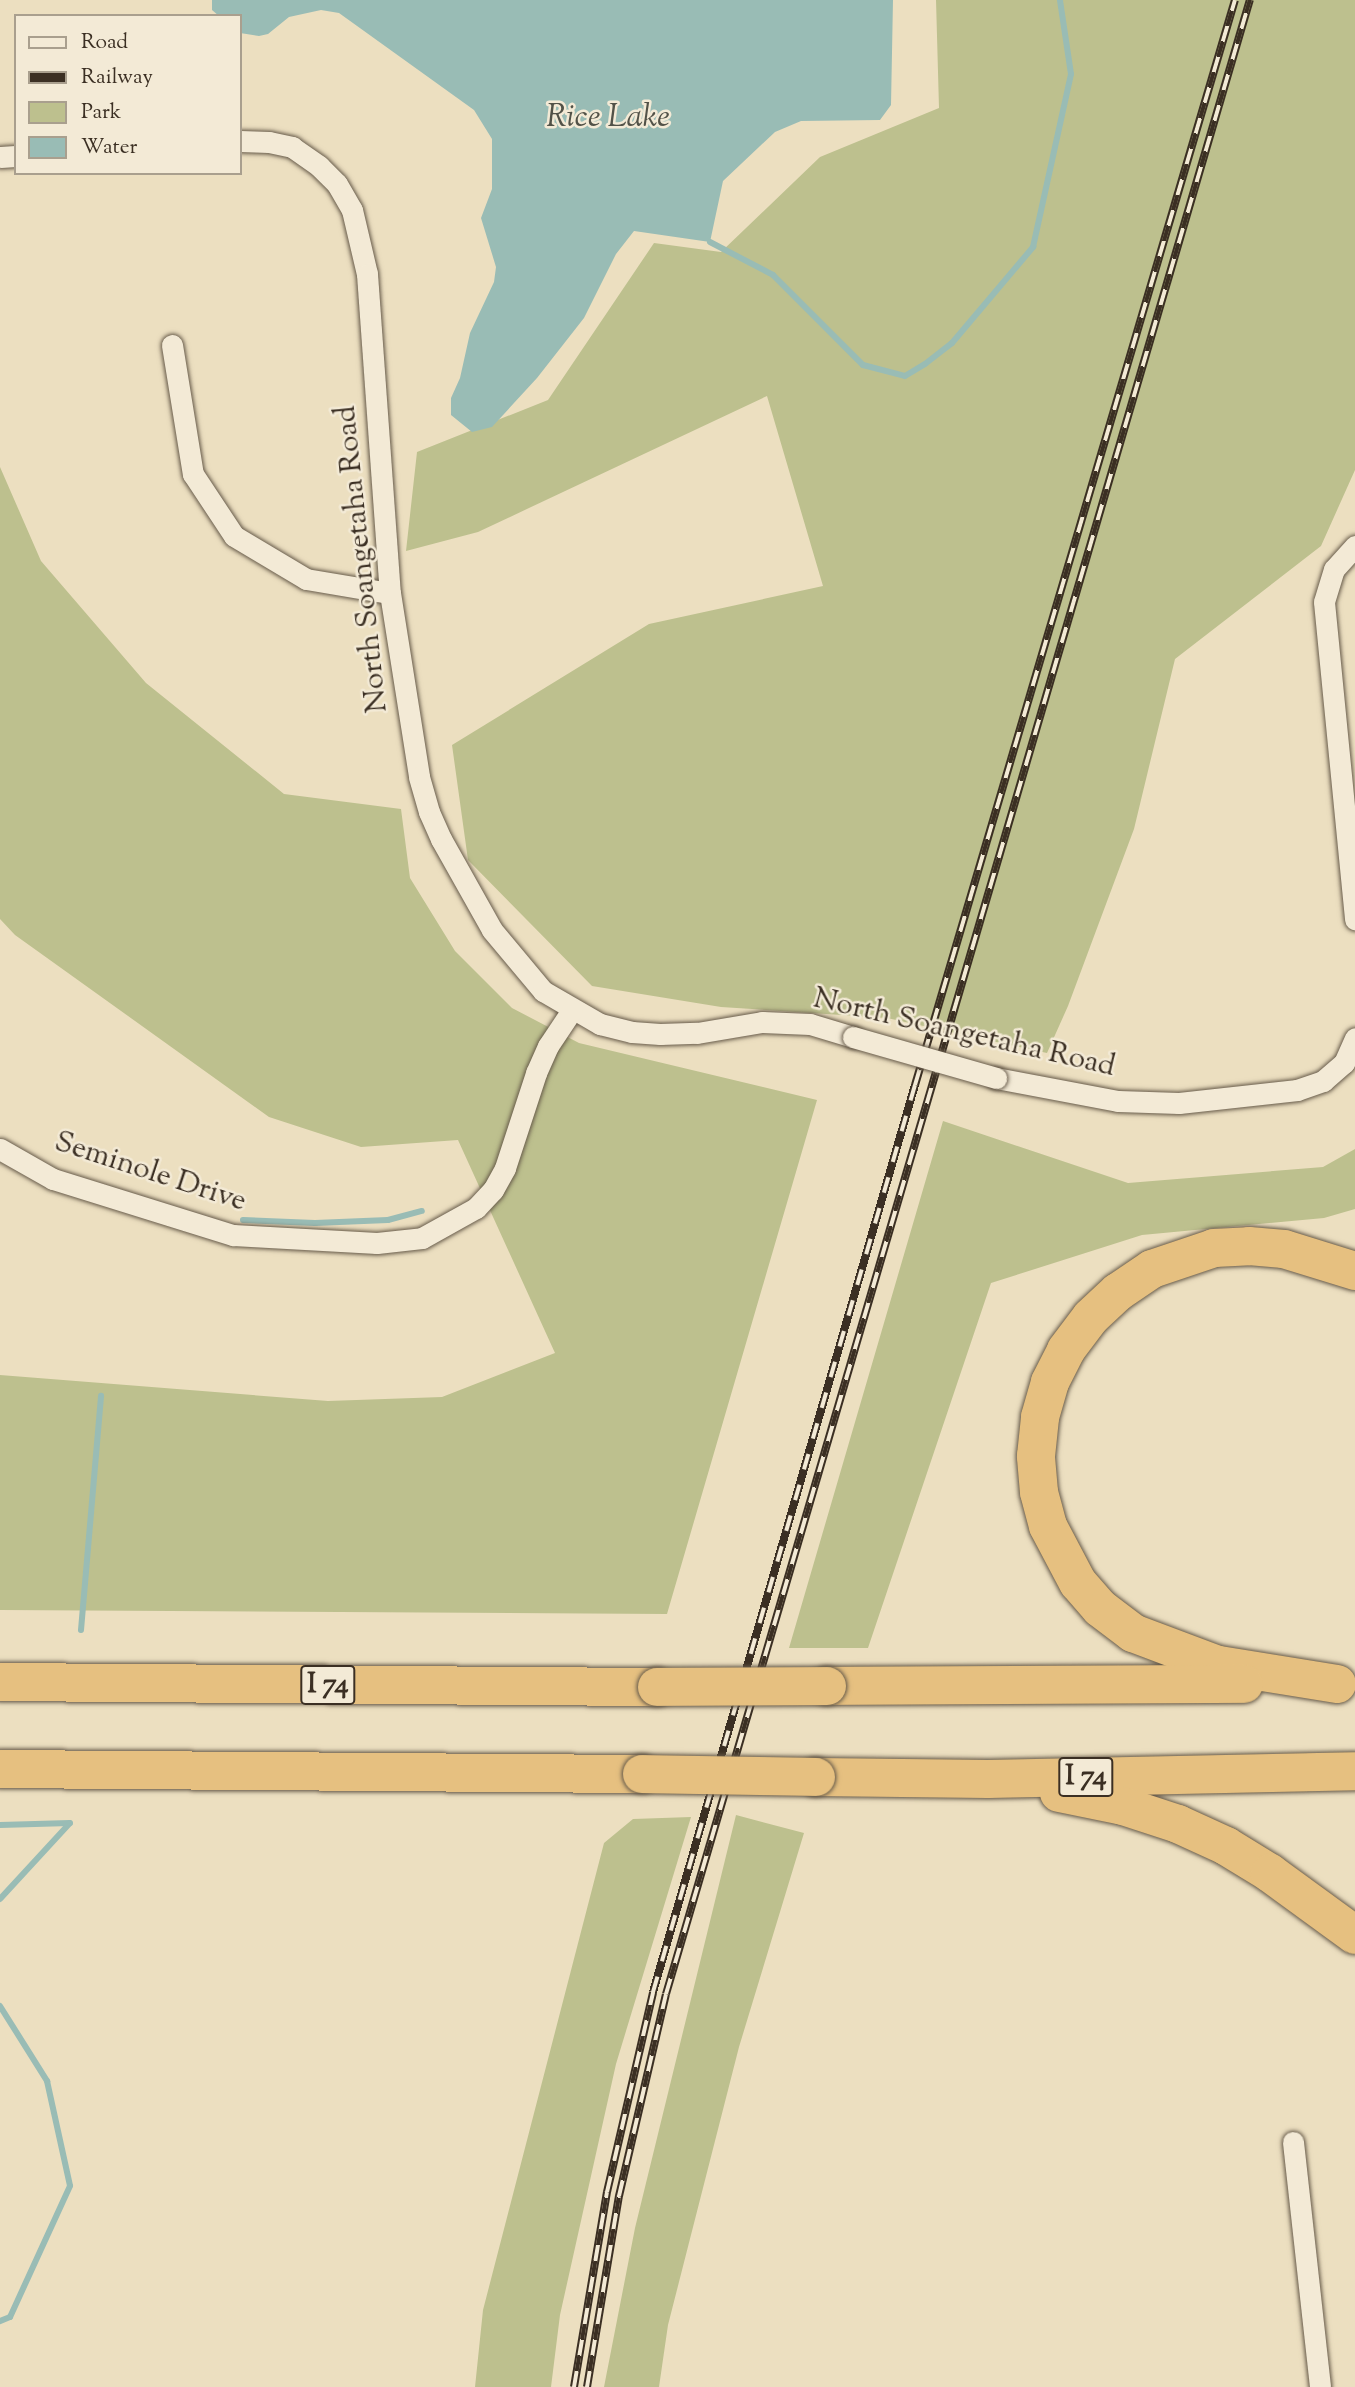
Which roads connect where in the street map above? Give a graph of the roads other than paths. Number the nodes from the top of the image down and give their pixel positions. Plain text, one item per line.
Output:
1 (242, 141) edge
2 (172, 345) dead end
3 (1355, 546) edge
4 (390, 593) junction
5 (1355, 919) edge
6 (572, 1010) junction
7 (1355, 1038) edge
8 (0, 1149) edge
9 (1355, 1270) edge
10 (0, 1682) edge
11 (1346, 1684) edge
12 (0, 1769) edge
13 (1355, 1771) edge
14 (988, 1779) junction
15 (1355, 1935) edge
16 (1293, 2142) dead end
17 (1320, 2387) edge

1 - 4 street, North Soangetaha Road
2 - 4 street
3 - 5 street
4 - 6 street, North Soangetaha Road
6 - 7 street, North Soangetaha Road, bridge
6 - 8 street, Seminole Drive
9 - 11 highway
10 - 11 highway, I 74, bridge
12 - 14 highway, I 74, bridge
13 - 14 highway, I 74
14 - 15 highway
16 - 17 street

